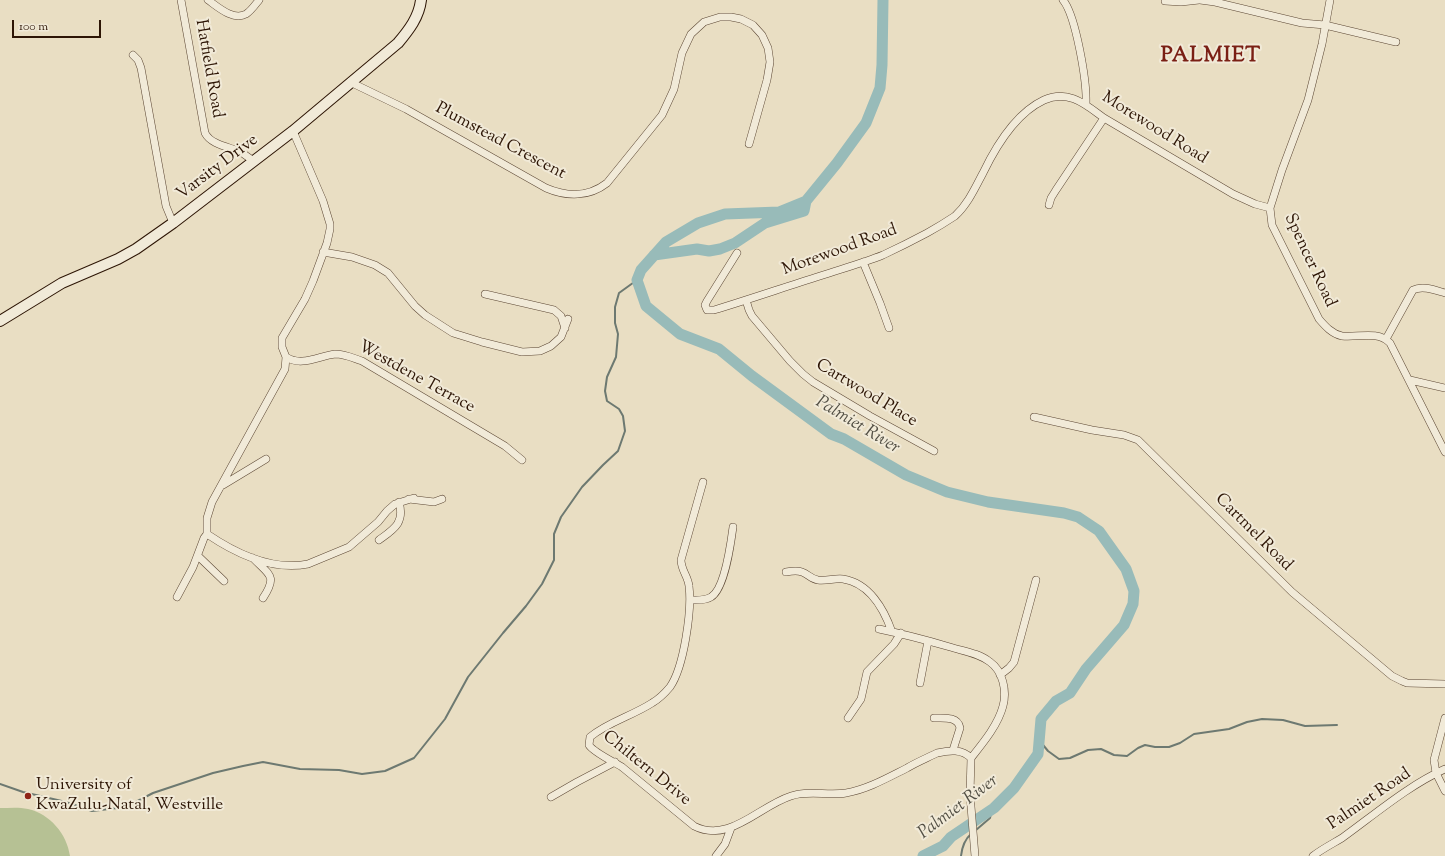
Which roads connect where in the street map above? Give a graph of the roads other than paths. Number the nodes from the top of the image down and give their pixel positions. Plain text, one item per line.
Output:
1 (181, 0) edge
2 (208, 0) edge
3 (260, 0) edge
4 (421, 0) edge
5 (1063, 0) edge
6 (1199, 0) edge
7 (1330, 0) edge
8 (1165, 1) dead end
9 (1325, 26) junction
10 (1396, 42) dead end
11 (133, 56) dead end
12 (350, 82) junction
13 (1086, 104) junction
14 (1104, 118) junction
15 (293, 131) junction
16 (749, 144) dead end
17 (254, 161) junction
18 (1049, 205) dead end
19 (1270, 208) junction
20 (172, 222) junction
21 (324, 252) junction
22 (737, 253) dead end
23 (863, 262) junction
24 (1445, 293) edge
25 (485, 294) dead end
26 (746, 300) junction
27 (568, 319) dead end
28 (0, 321) edge
29 (565, 328) junction
30 (889, 328) dead end
31 (1386, 339) junction
32 (286, 357) junction
33 (1410, 380) junction
34 (1445, 388) edge
35 (1034, 417) dead end
36 (934, 452) dead end
37 (1445, 452) edge
38 (266, 459) dead end
39 (522, 460) dead end
40 (703, 482) dead end
41 (223, 485) junction
42 (442, 499) dead end
43 (399, 502) junction
44 (733, 527) dead end
45 (207, 534) junction
46 (379, 540) dead end
47 (198, 556) junction
48 (253, 558) junction
49 (786, 572) dead end
50 (1036, 580) dead end
51 (224, 581) dead end
52 (177, 597) dead end
53 (263, 598) dead end
54 (690, 600) junction
55 (879, 629) dead end
56 (892, 632) junction
57 (901, 633) junction
58 (928, 641) junction
59 (1000, 675) junction
60 (920, 683) dead end
61 (1445, 684) edge
62 (848, 718) dead end
63 (934, 718) dead end
64 (1445, 718) edge
65 (953, 750) junction
66 (972, 758) junction
67 (615, 762) junction
68 (1445, 769) edge
69 (1436, 773) junction
70 (1445, 791) edge
71 (551, 797) dead end
72 (731, 828) junction
73 (716, 856) edge
74 (975, 856) edge
75 (1313, 856) edge

1 - 17 street, Hatfield Road
2 - 3 street
4 - 12 street, Varsity Drive
5 - 13 street
6 - 8 street
6 - 9 street
7 - 9 street, Spencer Road
9 - 10 street
9 - 19 street, Spencer Road
11 - 20 street
12 - 15 street, Varsity Drive
12 - 16 street, Plumstead Crescent
13 - 14 street, Morewood Road
13 - 23 street, Morewood Road
14 - 18 street
14 - 19 street, Morewood Road
15 - 17 street, Varsity Drive
15 - 21 street
17 - 20 street, Varsity Drive
19 - 31 street, Spencer Road
20 - 28 street, Varsity Drive
21 - 29 street
21 - 32 street
22 - 26 street, Morewood Road
23 - 26 street, Morewood Road
23 - 30 street
24 - 31 street
25 - 29 street
26 - 36 street, Cartwood Place
27 - 29 street
31 - 33 street
32 - 39 street, Westdene Terrace
32 - 41 street
33 - 34 street
33 - 37 street
35 - 61 street, Cartmel Road
38 - 41 street
40 - 54 street, Chiltern Drive
41 - 45 street
42 - 43 street
43 - 46 street
43 - 48 street
44 - 54 street
45 - 47 street
45 - 48 street
47 - 51 street
47 - 52 street
48 - 53 street
49 - 56 street
50 - 59 street
54 - 67 street, Chiltern Drive
55 - 56 street
56 - 57 street
57 - 58 street
57 - 62 street
58 - 59 street
58 - 60 street
59 - 66 street
63 - 65 street
64 - 69 street
65 - 66 street
65 - 72 street, Chiltern Drive
66 - 74 street
67 - 71 street
67 - 72 street, Chiltern Drive
68 - 69 street, Palmiet Road
69 - 70 street
69 - 75 street, Palmiet Road
72 - 73 street

